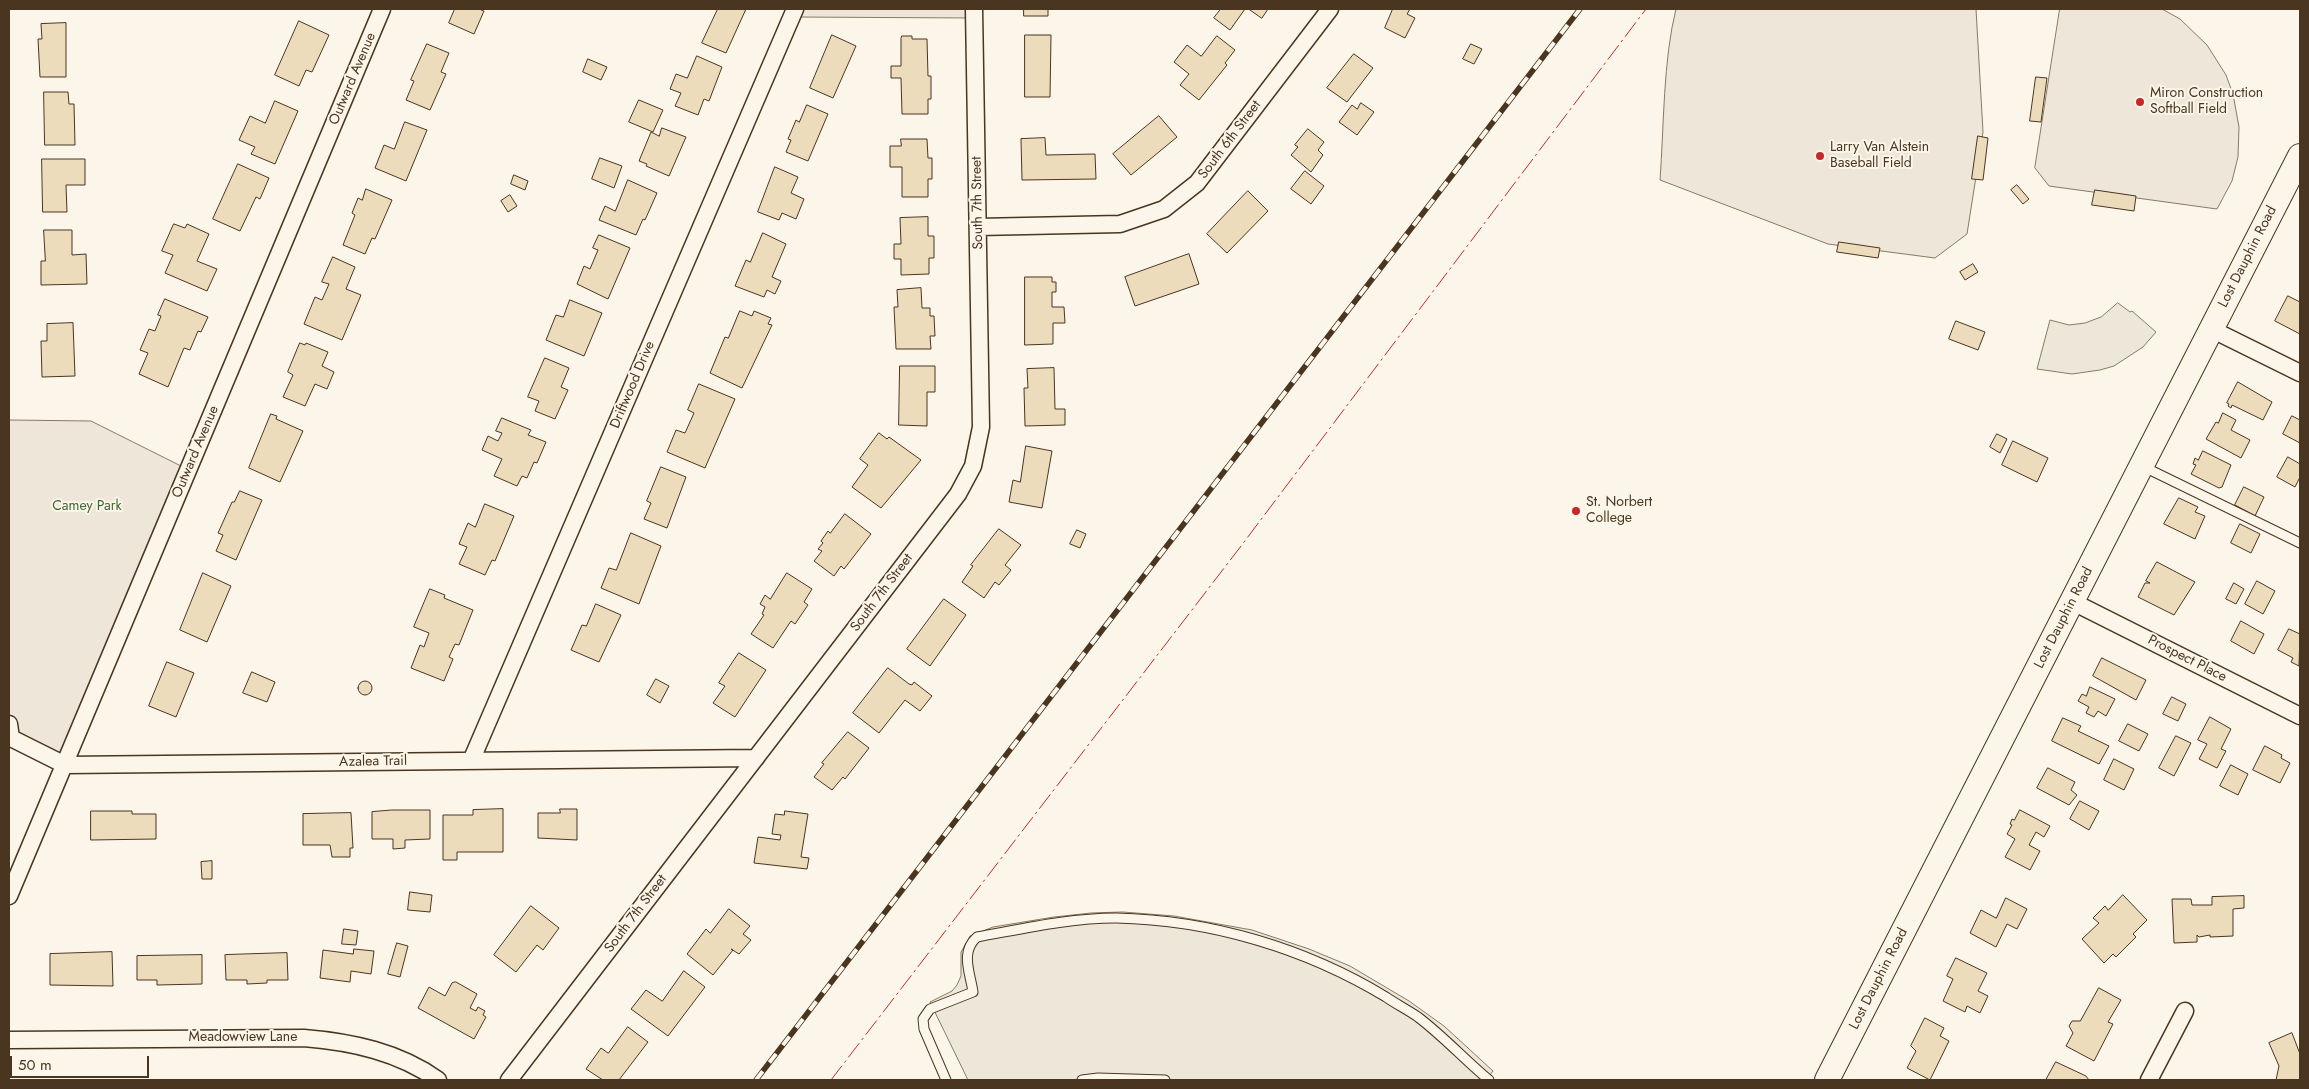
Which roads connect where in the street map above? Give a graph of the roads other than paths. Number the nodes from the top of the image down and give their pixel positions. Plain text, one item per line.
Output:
1 (382, 9) edge
2 (795, 9) edge
3 (974, 9) edge
4 (1330, 9) edge
5 (2299, 160) edge
6 (978, 227) junction
7 (2211, 329) junction
8 (2300, 373) edge
9 (2142, 466) junction
10 (2300, 543) edge
11 (2073, 602) junction
12 (2300, 716) edge
13 (9, 724) edge
14 (756, 758) junction
15 (471, 761) junction
16 (65, 765) junction
17 (9, 896) edge
18 (2185, 1012) dead end
19 (9, 1040) edge
20 (438, 1080) edge
21 (509, 1080) edge
22 (946, 1080) edge
23 (1082, 1080) edge
24 (1165, 1080) edge
25 (1489, 1080) edge
26 (1827, 1080) edge
27 (2149, 1080) edge

1 - 16 street, Outward Avenue
2 - 15 street, Driftwood Drive
3 - 6 street, South 7th Street
4 - 6 street, South 6th Street
5 - 7 main road, Lost Dauphin Road
6 - 14 street, South 7th Street
7 - 8 street
7 - 9 main road, Lost Dauphin Road
9 - 10 lane
9 - 11 main road, Lost Dauphin Road
11 - 12 street, Prospect Place
11 - 26 main road, Lost Dauphin Road
13 - 16 street, Azalea Trail
14 - 15 street, Azalea Trail
14 - 21 street, South 7th Street
15 - 16 street, Azalea Trail
16 - 17 street, Outward Avenue
18 - 27 street
19 - 20 street, Meadowview Lane
22 - 25 lane
23 - 24 lane

